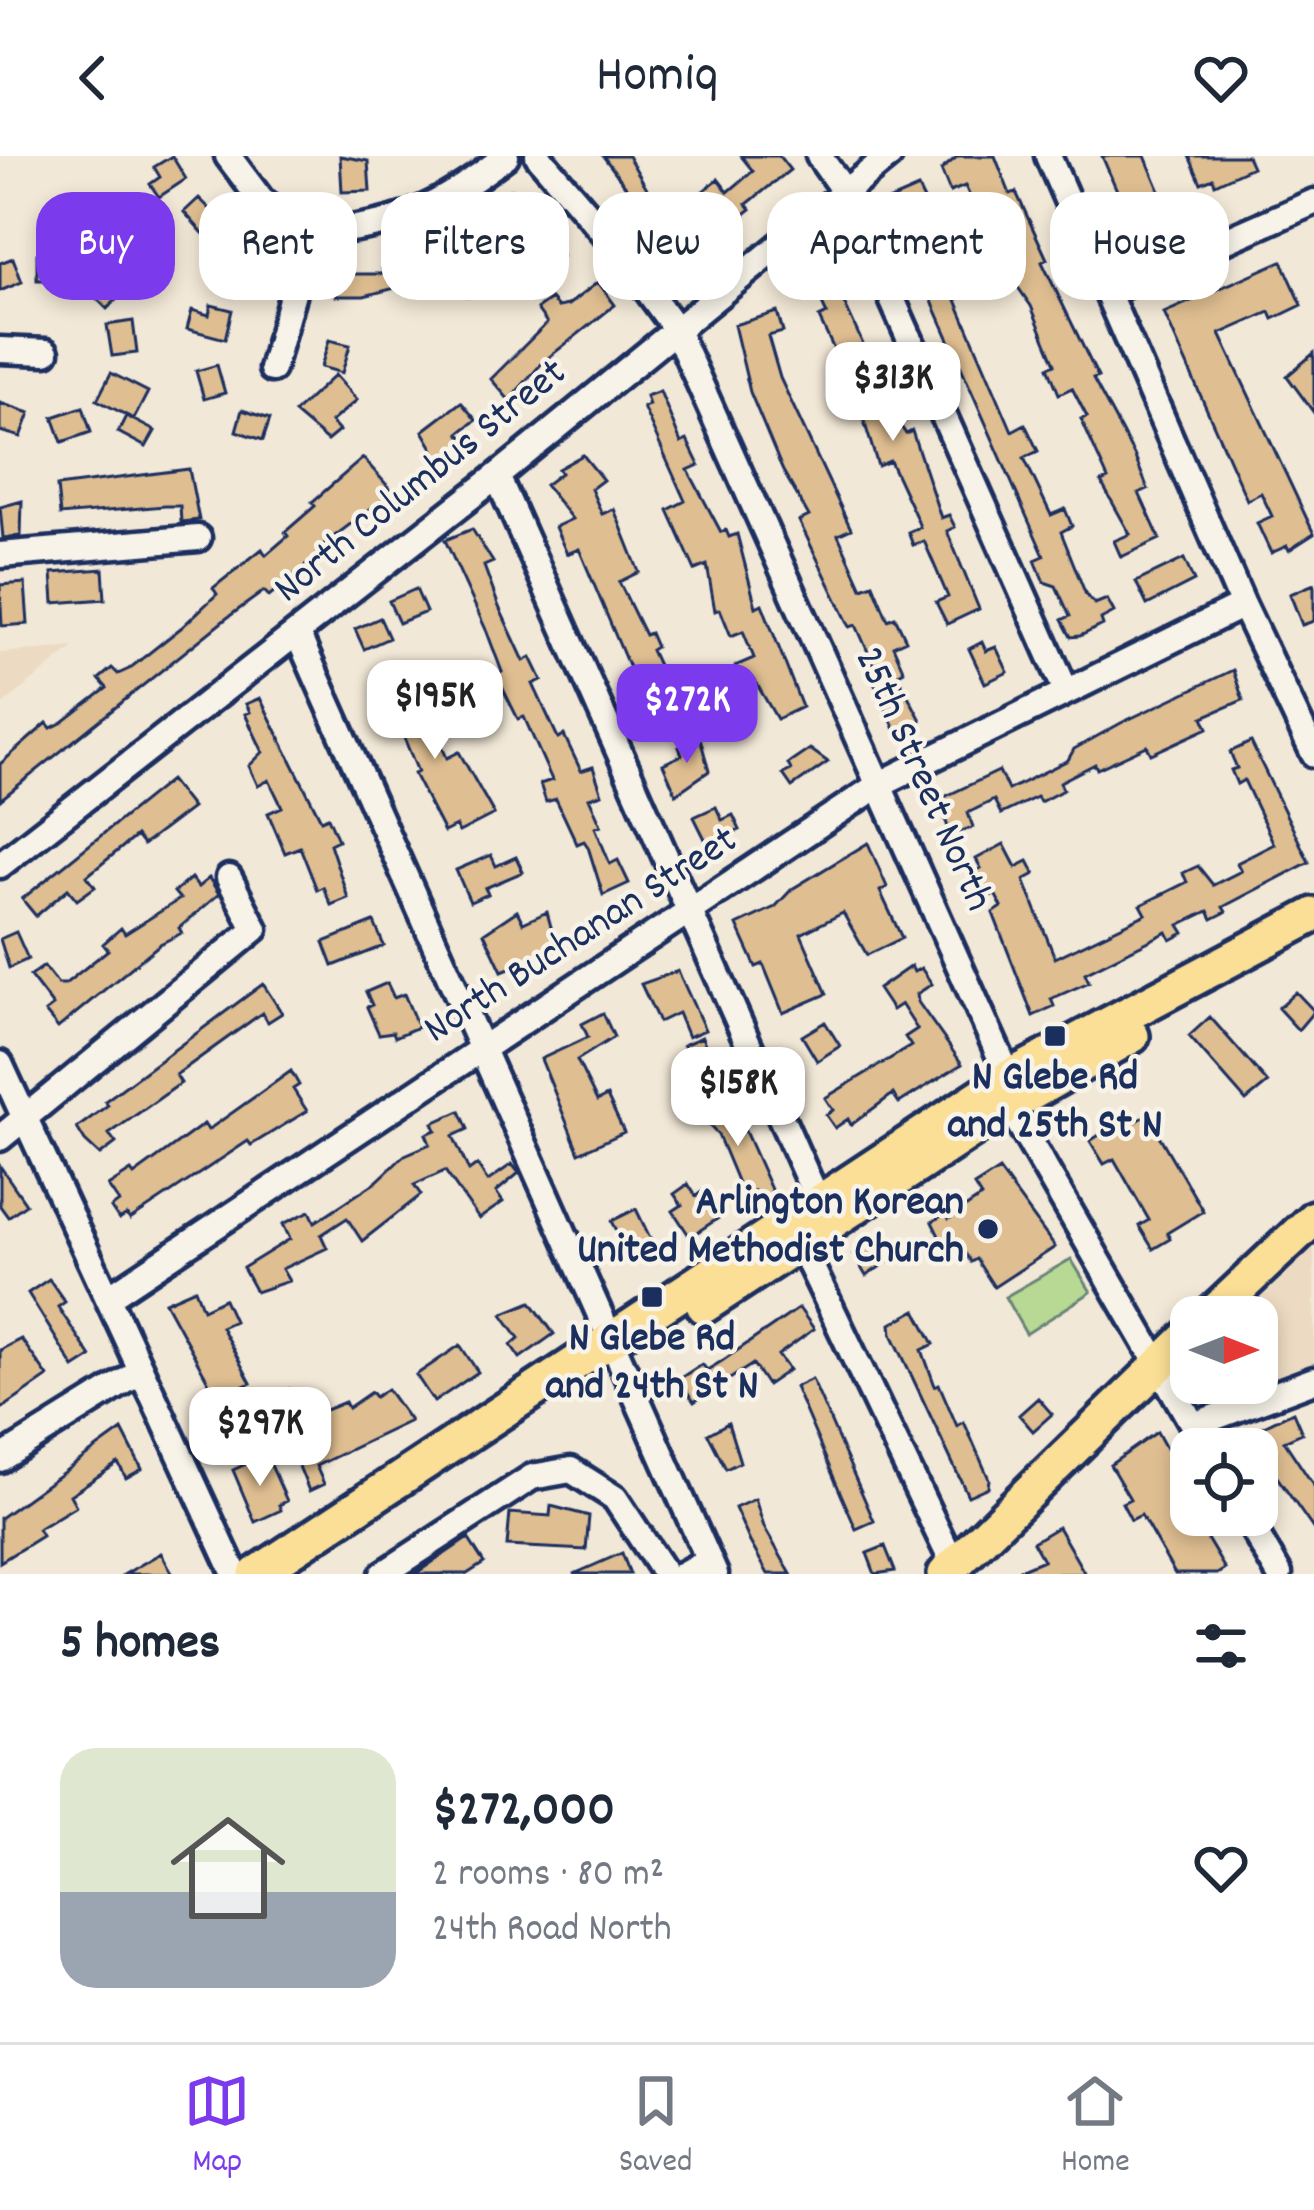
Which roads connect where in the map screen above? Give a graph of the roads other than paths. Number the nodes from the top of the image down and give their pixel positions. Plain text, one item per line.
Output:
1 (228, 156) edge
2 (506, 156) edge
3 (538, 156) edge
4 (819, 156) edge
5 (889, 156) edge
6 (1048, 156) edge
7 (844, 191) junction
8 (255, 192) edge
9 (1064, 192) edge
10 (1312, 209) edge
11 (357, 229) edge
12 (1229, 243) edge
13 (291, 300) edge
14 (1112, 300) edge
15 (675, 328) junction
16 (0, 350) edge
17 (46, 352) dead end
18 (272, 369) dead end
19 (496, 476) junction
20 (198, 538) dead end
21 (0, 555) edge
22 (1243, 605) junction
23 (297, 633) junction
24 (1066, 692) junction
25 (1314, 754) edge
26 (880, 784) junction
27 (0, 865) edge
28 (229, 878) dead end
29 (694, 912) junction
30 (1314, 915) edge
31 (1314, 938) edge
32 (482, 1050) junction
33 (0, 1064) edge
34 (1009, 1091) junction
35 (26, 1119) junction
36 (0, 1138) edge
37 (824, 1213) junction
38 (1314, 1218) edge
39 (800, 1243) junction
40 (1231, 1296) edge
41 (109, 1297) junction
42 (613, 1353) junction
43 (1170, 1354) edge
44 (1158, 1366) junction
45 (140, 1372) junction
46 (1314, 1380) edge
47 (1193, 1424) junction
48 (1195, 1428) edge
49 (0, 1459) edge
50 (1257, 1536) edge
51 (712, 1567) edge
52 (952, 1571) edge
53 (235, 1574) edge
54 (256, 1574) edge
55 (297, 1574) edge
56 (382, 1574) edge
57 (665, 1574) edge
58 (683, 1574) edge
59 (1279, 1574) edge

1 - 8 street
2 - 11 street
3 - 15 street, 25th Street North
4 - 7 street
5 - 7 street, North Columbus Street
6 - 9 street
7 - 15 street, North Columbus Street
7 - 24 street
10 - 12 street
13 - 18 street
14 - 22 street
15 - 19 street, North Columbus Street
15 - 26 street, 25th Street North
16 - 17 street
19 - 23 street, North Columbus Street
19 - 29 street
20 - 21 street
22 - 24 street, North Buchanan Street
22 - 25 street
23 - 27 street, North Columbus Street
23 - 32 street
24 - 26 street, North Buchanan Street
26 - 29 street, North Buchanan Street
26 - 34 street, 25th Street North
28 - 35 street
29 - 32 street, North Buchanan Street
29 - 37 street
30 - 34 main road
31 - 34 main road
32 - 41 street, North Buchanan Street
32 - 42 street
33 - 35 street
34 - 37 main road
34 - 44 street, 25th Street North
35 - 36 street
35 - 41 street
37 - 39 main road
37 - 42 main road
38 - 40 main road
39 - 42 main road
39 - 52 street
41 - 45 street
42 - 51 street
42 - 54 main road
42 - 55 main road
43 - 44 main road
44 - 47 street, 25th Street North
44 - 52 main road
45 - 49 street
45 - 53 street
46 - 47 street
47 - 48 street, 25th Street North
50 - 59 street
51 - 58 street
56 - 57 street

